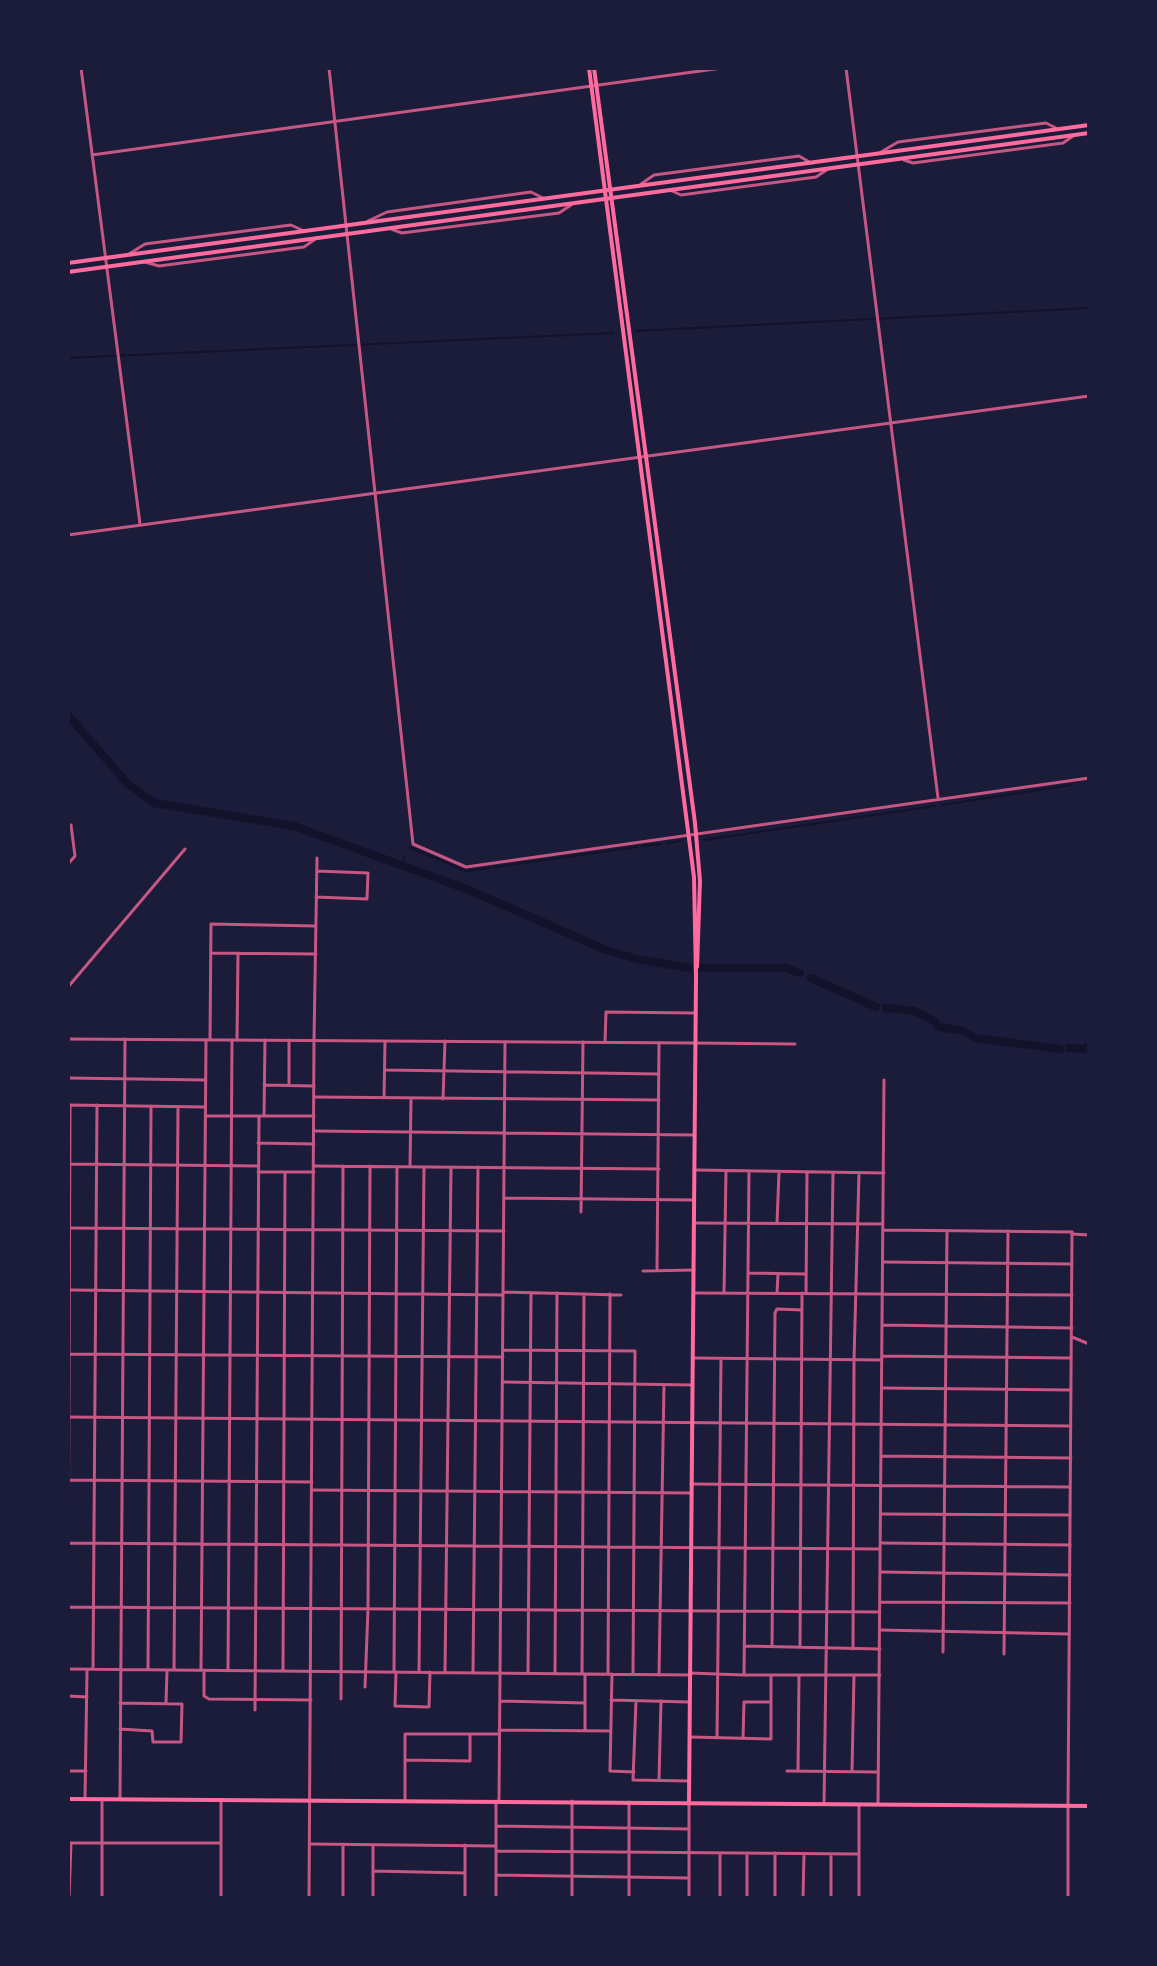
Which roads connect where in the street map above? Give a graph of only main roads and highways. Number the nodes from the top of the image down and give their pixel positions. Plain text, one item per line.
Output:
1 (592, 68) edge
2 (1089, 125) edge
3 (1089, 133) edge
4 (609, 190) junction
5 (610, 197) junction
6 (68, 263) edge
7 (68, 272) edge
8 (68, 1799) edge
9 (689, 1802) junction
10 (1089, 1806) edge

1 - 4 main road
2 - 4 main road
3 - 5 main road
4 - 5 main road
4 - 6 main road
5 - 7 main road
5 - 9 main road
8 - 9 main road
9 - 10 main road

